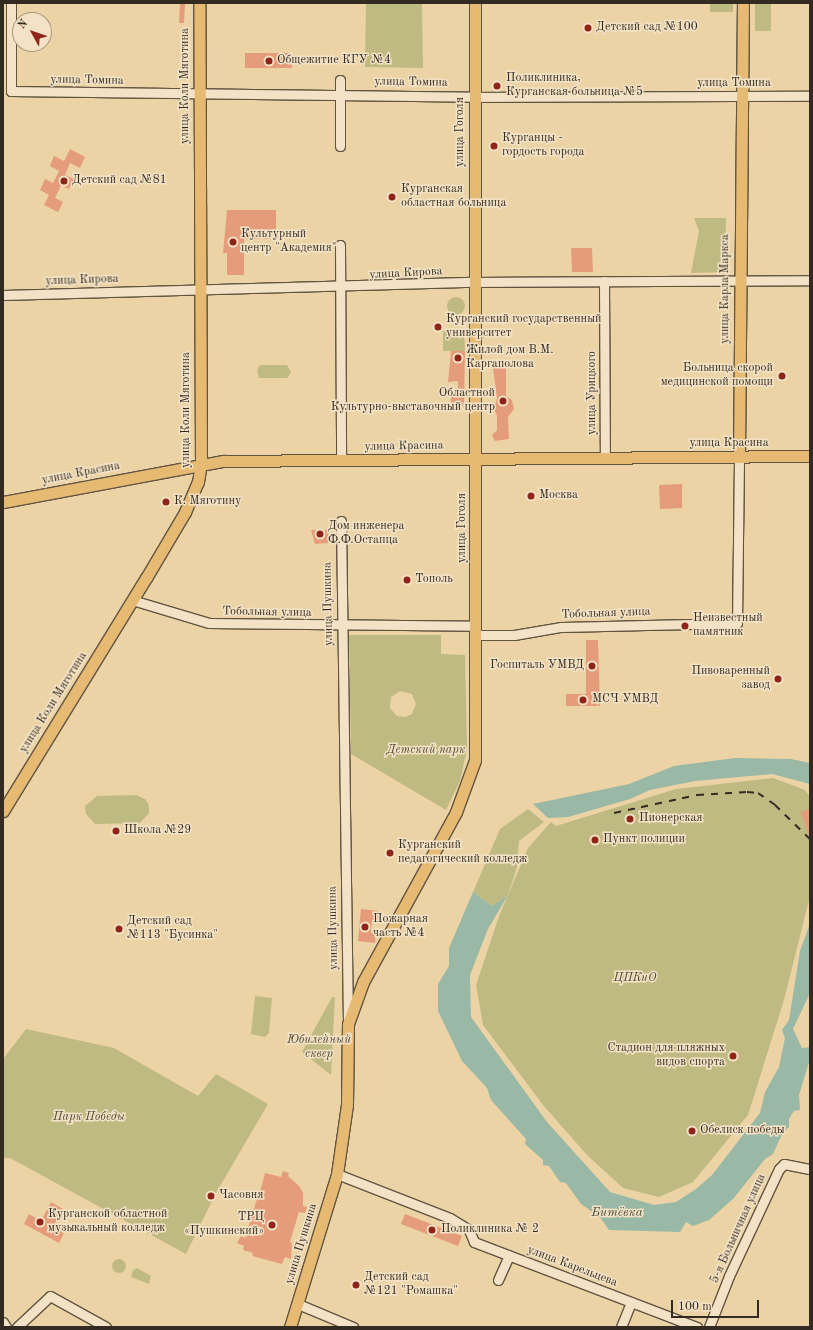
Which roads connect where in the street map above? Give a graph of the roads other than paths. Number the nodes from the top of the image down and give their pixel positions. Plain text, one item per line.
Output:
1 (11, 3) edge
2 (198, 3) edge
3 (475, 3) edge
4 (743, 3) edge
5 (340, 80) dead end
6 (199, 94) junction
7 (340, 94) junction
8 (742, 96) junction
9 (810, 96) edge
10 (474, 97) junction
11 (340, 146) dead end
12 (340, 245) dead end
13 (810, 280) edge
14 (604, 281) junction
15 (739, 281) junction
16 (474, 282) junction
17 (340, 288) junction
18 (200, 291) junction
19 (3, 295) edge
20 (605, 456) junction
21 (810, 456) edge
22 (739, 457) junction
23 (475, 459) junction
24 (341, 461) junction
25 (201, 464) junction
26 (3, 502) edge
27 (341, 520) dead end
28 (132, 600) junction
29 (737, 623) joint
30 (343, 627) junction
31 (476, 631) junction
32 (3, 811) edge
33 (348, 1024) junction
34 (810, 1169) edge
35 (337, 1174) junction
36 (509, 1255) junction
37 (498, 1280) dead end
38 (631, 1302) junction
39 (298, 1304) junction
40 (3, 1322) edge
41 (6, 1327) edge
42 (17, 1327) edge
43 (106, 1327) edge
44 (290, 1327) edge
45 (353, 1327) edge
46 (621, 1327) edge
47 (697, 1327) edge
48 (709, 1327) edge

1 - 6 street, улица Томина
2 - 6 main road, улица Коли Мяготина
3 - 10 main road, улица Гоголя
4 - 8 main road, улица Карла Маркса
5 - 7 street
6 - 7 street, улица Томина
6 - 18 main road, улица Коли Мяготина
7 - 10 street, улица Томина
7 - 11 street
8 - 9 street, улица Томина
8 - 10 street, улица Томина
8 - 15 main road, улица Карла Маркса
10 - 16 main road, улица Гоголя
12 - 17 street
13 - 15 street, улица Кирова
14 - 15 street, улица Кирова
14 - 16 street, улица Кирова
14 - 20 street, улица Урицкого
15 - 22 main road, улица Карла Маркса
16 - 17 street, улица Кирова
16 - 23 main road, улица Гоголя
17 - 18 street, улица Кирова
17 - 24 street
18 - 19 street, улица Кирова
18 - 25 main road, улица Коли Мяготина
20 - 22 main road, улица Красина
20 - 23 main road, улица Красина
21 - 22 main road, улица Красина
22 - 29 street, улица Карла Маркса
23 - 24 main road, улица Красина
23 - 31 main road, улица Гоголя
24 - 25 main road, улица Красина
25 - 26 main road, улица Красина
25 - 28 main road, улица Коли Мяготина
27 - 30 street, улица Пушкина
28 - 30 street, Тобольная улица
28 - 32 main road, улица Коли Мяготина
29 - 31 street, Тобольная улица
30 - 31 street, Тобольная улица
30 - 33 street, улица Пушкина
31 - 33 main road, улица Гоголя
33 - 35 main road, улица Пушкина
34 - 48 street, 5-я Больничная улица
35 - 36 street, улица Карельцева
35 - 39 main road, улица Пушкина
36 - 37 street
36 - 38 street, улица Карельцева
38 - 46 street
38 - 47 street, улица Карельцева
39 - 44 main road, улица Пушкина
39 - 45 street
40 - 41 street
42 - 43 street

